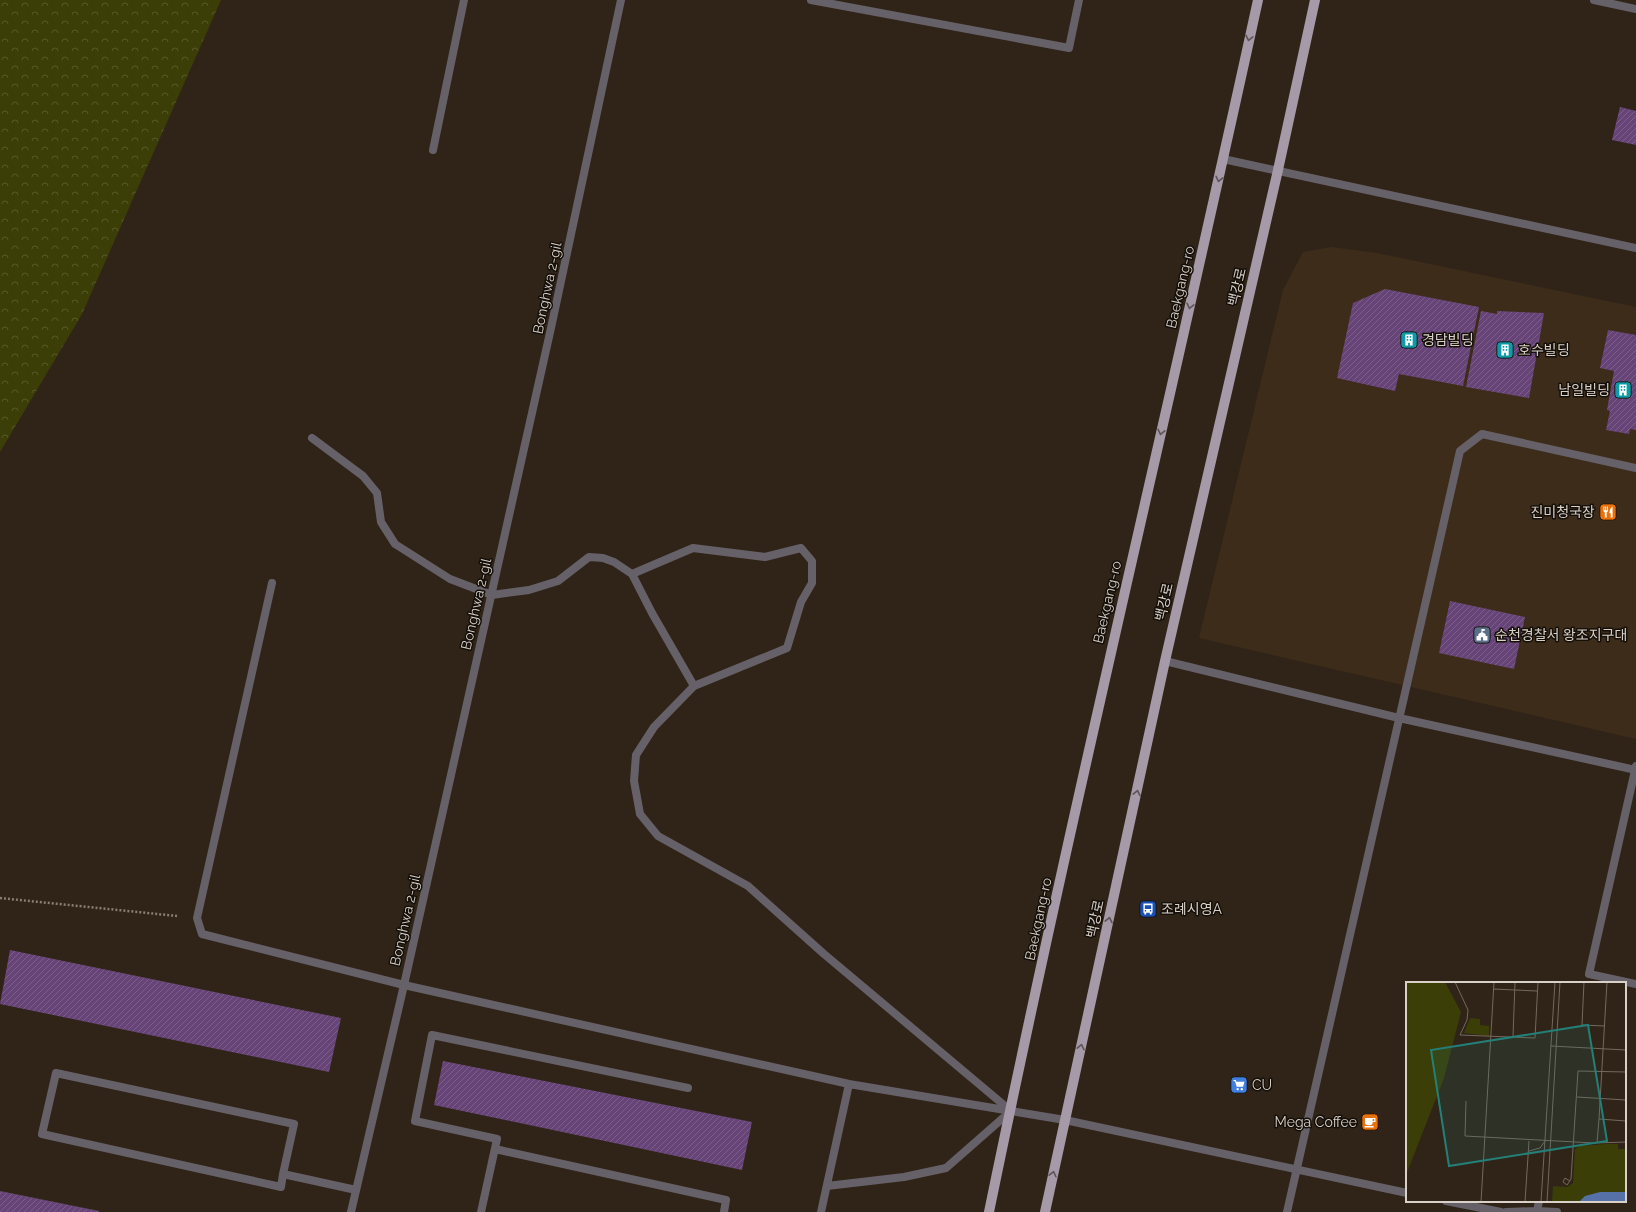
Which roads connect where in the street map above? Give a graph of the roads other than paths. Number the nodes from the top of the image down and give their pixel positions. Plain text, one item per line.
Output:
1 (464, 0) edge
2 (622, 0) edge
3 (811, 0) edge
4 (1079, 0) edge
5 (1258, 0) edge
6 (1315, 0) edge
7 (1594, 0) edge
8 (850, 4) edge
9 (1636, 8) edge
10 (433, 150) dead end
11 (1223, 159) junction
12 (1278, 170) junction
13 (1636, 248) edge
14 (312, 438) dead end
15 (1636, 468) edge
16 (632, 574) junction
17 (272, 583) dead end
18 (492, 595) junction
19 (1165, 661) junction
20 (694, 686) junction
21 (1399, 718) junction
22 (1636, 769) edge
23 (1590, 974) junction
24 (1587, 982) edge
25 (1636, 984) edge
26 (404, 985) junction
27 (849, 1084) junction
28 (688, 1088) dead end
29 (1011, 1111) junction
30 (1065, 1120) junction
31 (495, 1149) junction
32 (1296, 1170) junction
33 (284, 1174) junction
34 (827, 1186) junction
35 (356, 1190) junction
36 (1406, 1193) edge
37 (1451, 1202) edge
38 (1539, 1202) edge
39 (1537, 1211) junction
40 (351, 1212) edge
41 (481, 1212) edge
42 (724, 1212) edge
43 (821, 1212) edge
44 (989, 1212) edge
45 (1045, 1212) edge
46 (1287, 1212) edge
47 (1501, 1212) edge
48 (1506, 1212) edge
49 (1557, 1212) edge

1 - 10 street
2 - 18 street, Bonghwa 2-gil
3 - 8 street
4 - 8 street
5 -> 11 main road, Baekgang-ro
6 - 12 main road, 백강로
7 - 9 street
11 - 12 street
11 -> 29 main road, Baekgang-ro
12 - 13 street
12 - 19 main road, 백강로
14 - 18 street
15 - 21 street
16 - 18 street
16 - 20 street
16 - 20 street
17 - 26 street
18 - 26 street, Bonghwa 2-gil
19 - 21 street
30 -> 19 main road, 백강로
20 - 29 street
21 - 22 street
21 - 32 street
22 - 23 street
23 - 24 street
23 - 25 street
26 - 27 street
26 - 35 street, Bonghwa 2-gil
27 - 29 street
27 - 34 street
28 - 31 street
29 - 30 street
29 - 34 street
29 - 44 main road, Baekgang-ro
30 - 32 street
45 -> 30 main road, 백강로
31 - 41 street
31 - 42 street
32 - 36 street
32 - 46 street
33 - 33 street
33 - 35 street
34 - 43 street
35 - 40 street, Bonghwa 2-gil
37 - 47 street
38 - 39 street
39 - 48 street
39 - 49 street

